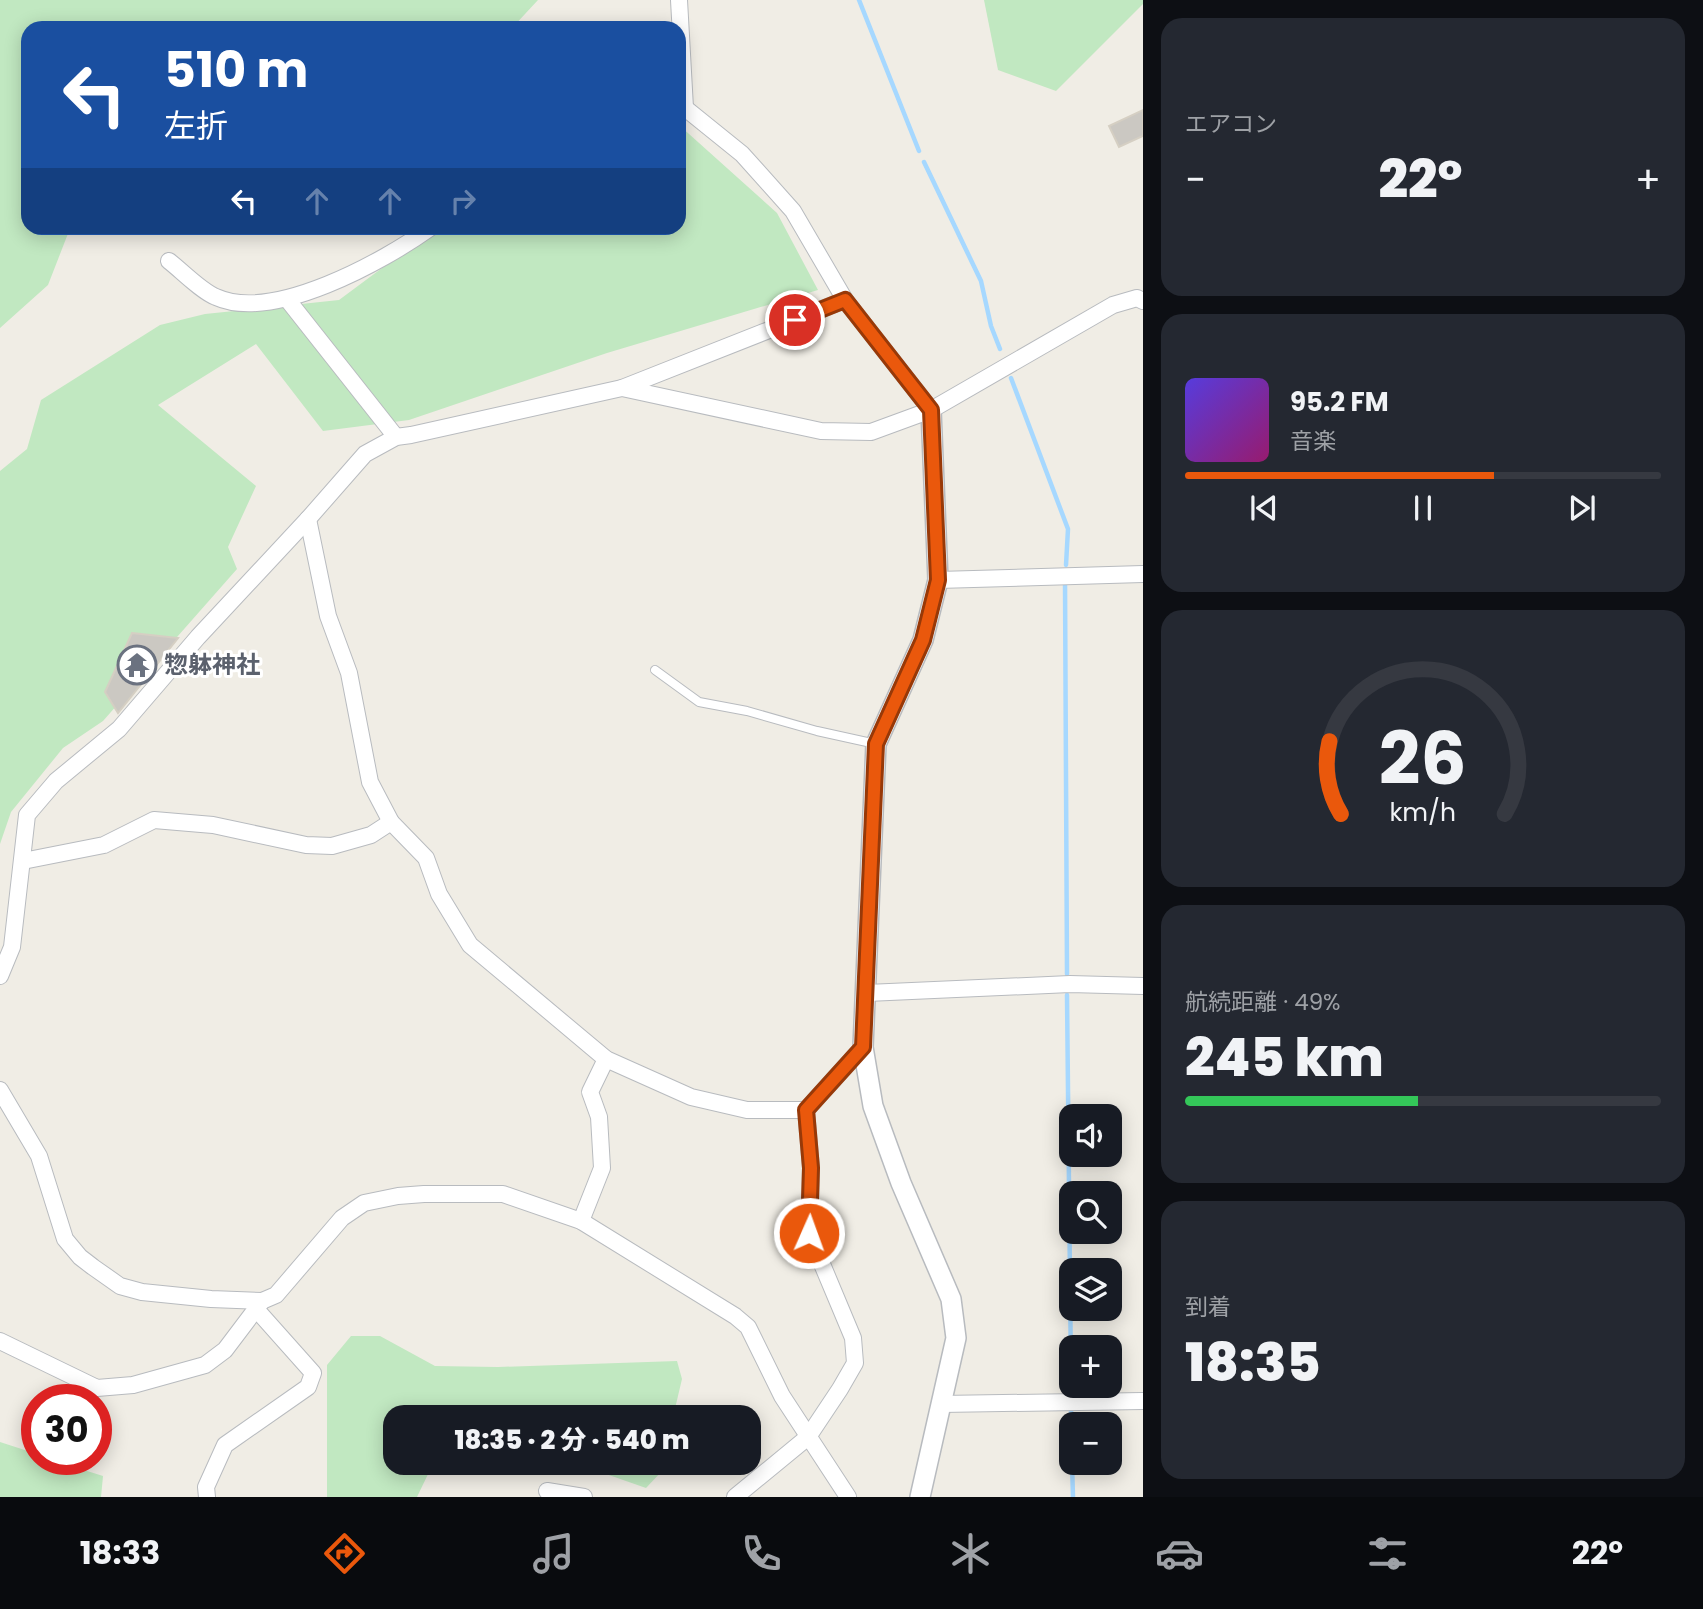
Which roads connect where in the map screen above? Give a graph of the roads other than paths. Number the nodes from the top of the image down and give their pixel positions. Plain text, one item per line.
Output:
1 (679, 0) edge
2 (680, 21) edge
3 (686, 110) edge
4 (420, 235) edge
5 (169, 261) dead end
6 (287, 299) junction
7 (845, 300) junction
8 (1143, 301) edge
9 (622, 388) junction
10 (931, 410) junction
11 (396, 437) junction
12 (308, 519) junction
13 (1143, 574) edge
14 (938, 580) junction
15 (655, 670) dead end
16 (876, 744) junction
17 (391, 822) junction
18 (23, 860) junction
19 (0, 976) edge
20 (1143, 986) edge
21 (867, 993) junction
22 (863, 1047) junction
23 (606, 1059) junction
24 (0, 1090) edge
25 (806, 1110) junction
26 (581, 1221) junction
27 (259, 1305) junction
28 (0, 1341) edge
29 (1143, 1401) edge
30 (941, 1404) junction
31 (808, 1437) junction
32 (547, 1491) dead end
33 (207, 1497) edge
34 (584, 1497) edge
35 (735, 1497) edge
36 (848, 1497) edge
37 (920, 1497) edge

1 - 2 street
3 - 7 street
4 - 6 street
5 - 6 street
6 - 11 street
7 - 9 street
7 - 10 street
8 - 10 street
9 - 10 street
9 - 11 street
10 - 14 street
11 - 12 street
12 - 17 street
12 - 18 street
13 - 14 street
14 - 16 street
15 - 16 lane
16 - 21 street
17 - 18 street
17 - 23 street
18 - 19 street
20 - 21 street
21 - 22 street
22 - 25 street
22 - 30 street
23 - 25 street
23 - 26 street
24 - 27 street
25 - 31 street
26 - 27 street
26 - 31 street
27 - 28 street
27 - 33 street
29 - 30 street
30 - 37 street
31 - 35 street
31 - 36 street
32 - 34 street

